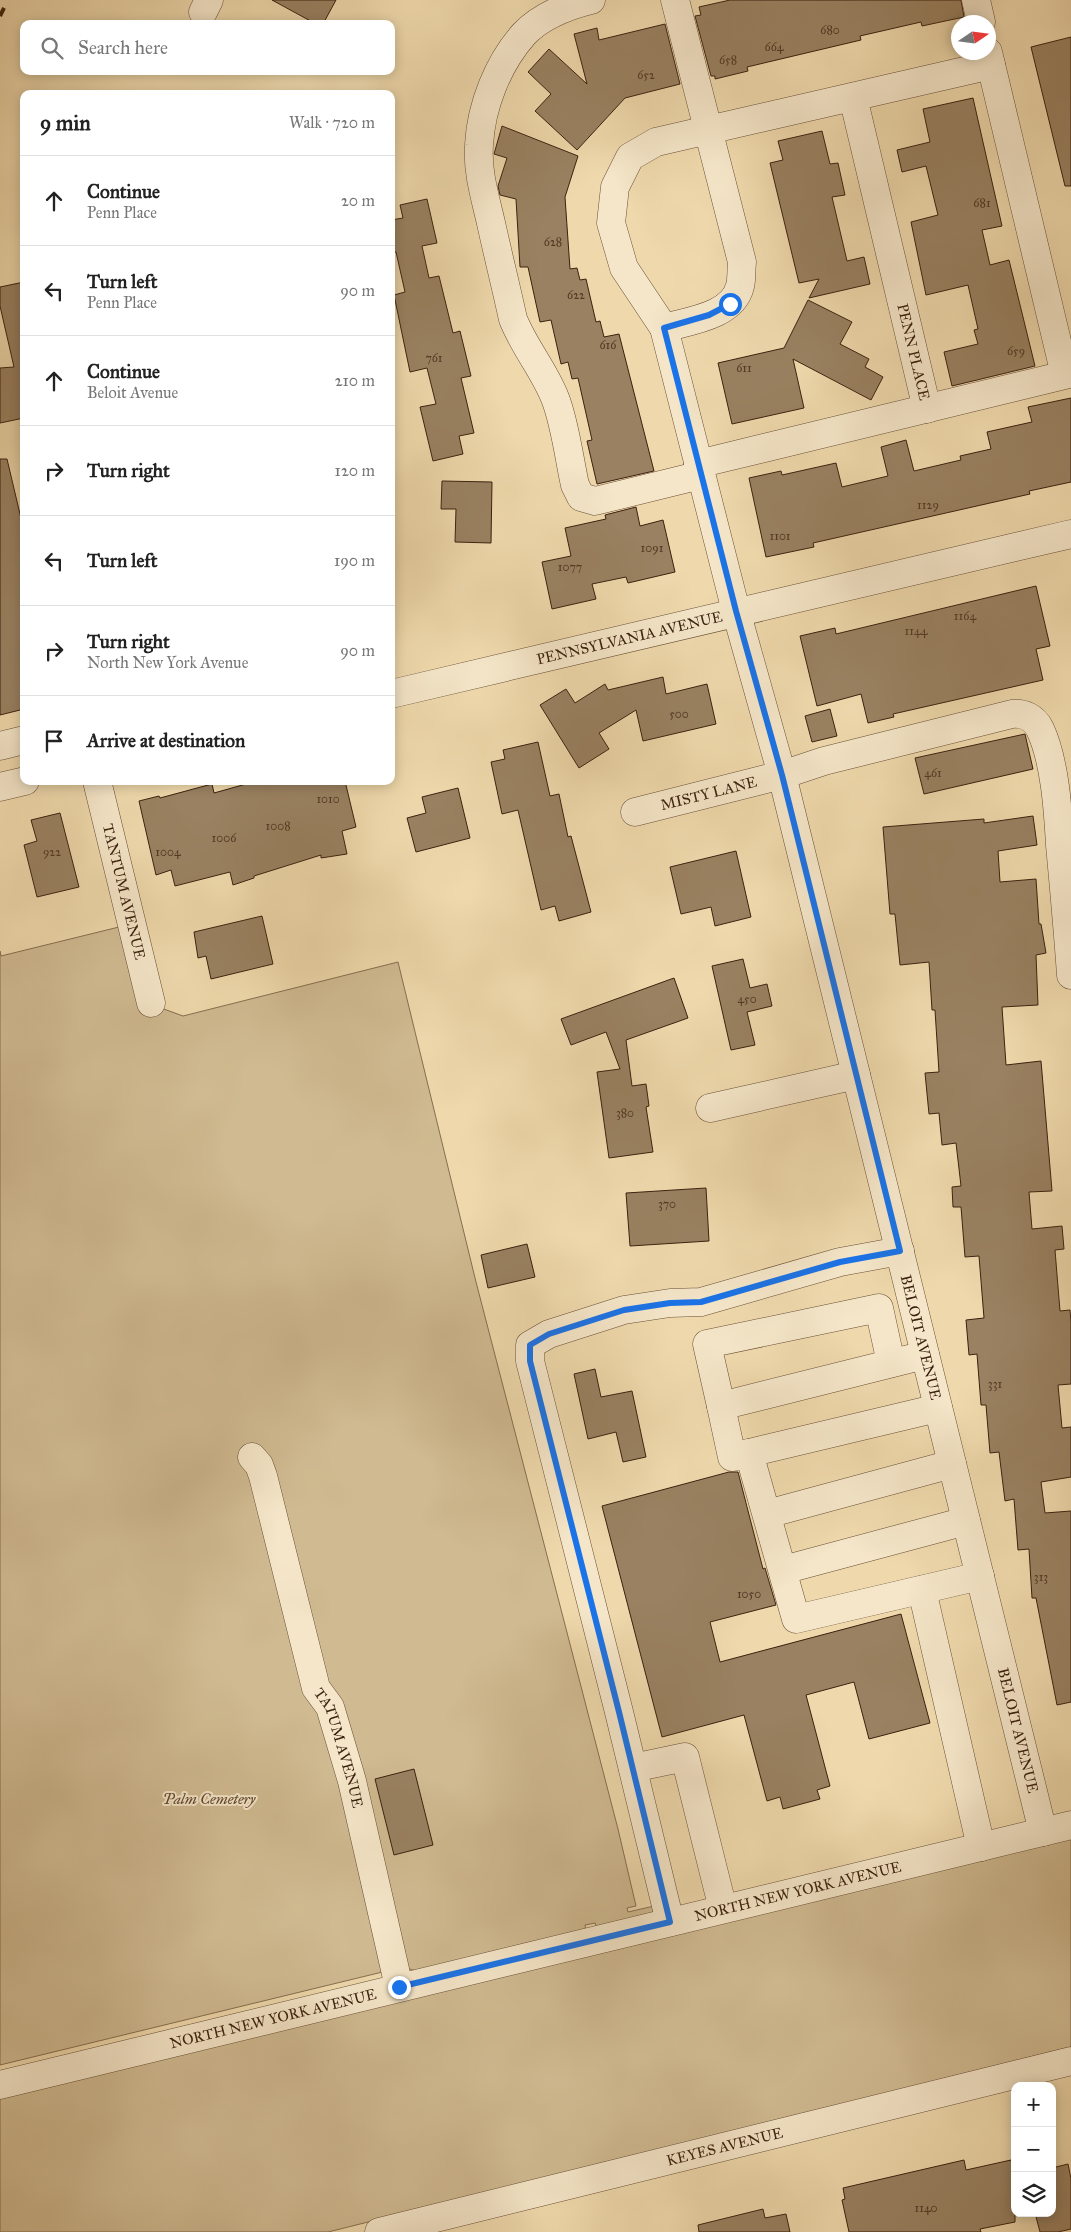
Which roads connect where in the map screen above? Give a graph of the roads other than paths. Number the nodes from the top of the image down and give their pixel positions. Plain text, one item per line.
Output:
1 (591, 0) edge
2 (675, 0) edge
3 (976, 0) edge
4 (979, 15) edge
5 (986, 60) edge
6 (990, 60) edge
7 (853, 96) junction
8 (708, 129) junction
9 (664, 328) junction
10 (928, 409) junction
11 (700, 469) junction
12 (1071, 534) edge
13 (736, 611) junction
14 (395, 693) edge
15 (20, 741) edge
16 (0, 746) edge
17 (782, 775) junction
18 (20, 782) edge
19 (97, 785) edge
20 (0, 787) edge
21 (635, 812) dead end
22 (1071, 975) edge
23 (151, 1003) dead end
24 (856, 1075) junction
25 (710, 1108) dead end
26 (900, 1251) junction
27 (701, 1302) junction
28 (707, 1344) junction
29 (925, 1355) junction
30 (891, 1363) junction
31 (720, 1406) junction
32 (938, 1408) junction
33 (749, 1453) junction
34 (252, 1457) dead end
35 (952, 1464) junction
36 (766, 1514) junction
37 (966, 1521) junction
38 (783, 1570) junction
39 (980, 1576) junction
40 (922, 1590) junction
41 (633, 1768) junction
42 (1071, 1824) edge
43 (1043, 1832) junction
44 (981, 1847) junction
45 (723, 1909) junction
46 (670, 1922) junction
47 (399, 1987) junction
48 (1071, 2061) edge
49 (0, 2086) edge
50 (379, 2232) edge

1 - 11 street, PENN PLACE
2 - 8 street
3 - 4 street
5 - 7 street
6 - 10 street
7 - 8 street
7 - 10 street, PENN PLACE
8 - 9 street
8 - 9 street
9 - 11 street
10 - 11 street, PENN PLACE
11 - 13 street
12 - 13 street, PENNSYLVANIA AVENUE
13 - 14 street, PENNSYLVANIA AVENUE
13 - 17 street, BELOIT AVENUE
15 - 16 street
17 - 21 street, MISTY LANE
17 - 22 street, MISTY LANE
17 - 24 street, BELOIT AVENUE
18 - 20 street
19 - 23 street, TANTUM AVENUE
24 - 25 street
24 - 26 street, BELOIT AVENUE
26 - 27 street
26 - 29 street, BELOIT AVENUE
27 - 28 street
27 - 41 street
28 - 30 street
28 - 31 street
29 - 30 street
29 - 32 street, BELOIT AVENUE
30 - 31 street
31 - 33 street
32 - 33 street
32 - 35 street, BELOIT AVENUE
33 - 36 street
34 - 47 street, TATUM AVENUE
35 - 36 street
35 - 37 street, BELOIT AVENUE
36 - 38 street
37 - 38 street
37 - 39 street, BELOIT AVENUE
38 - 40 street
39 - 40 street
39 - 43 street, BELOIT AVENUE
40 - 44 street
41 - 45 street
41 - 46 street
42 - 43 street, NORTH NEW YORK AVENUE
43 - 44 street, NORTH NEW YORK AVENUE
44 - 45 street, NORTH NEW YORK AVENUE
45 - 46 street, NORTH NEW YORK AVENUE
46 - 47 street, NORTH NEW YORK AVENUE
47 - 49 street, NORTH NEW YORK AVENUE
48 - 50 street, KEYES AVENUE

